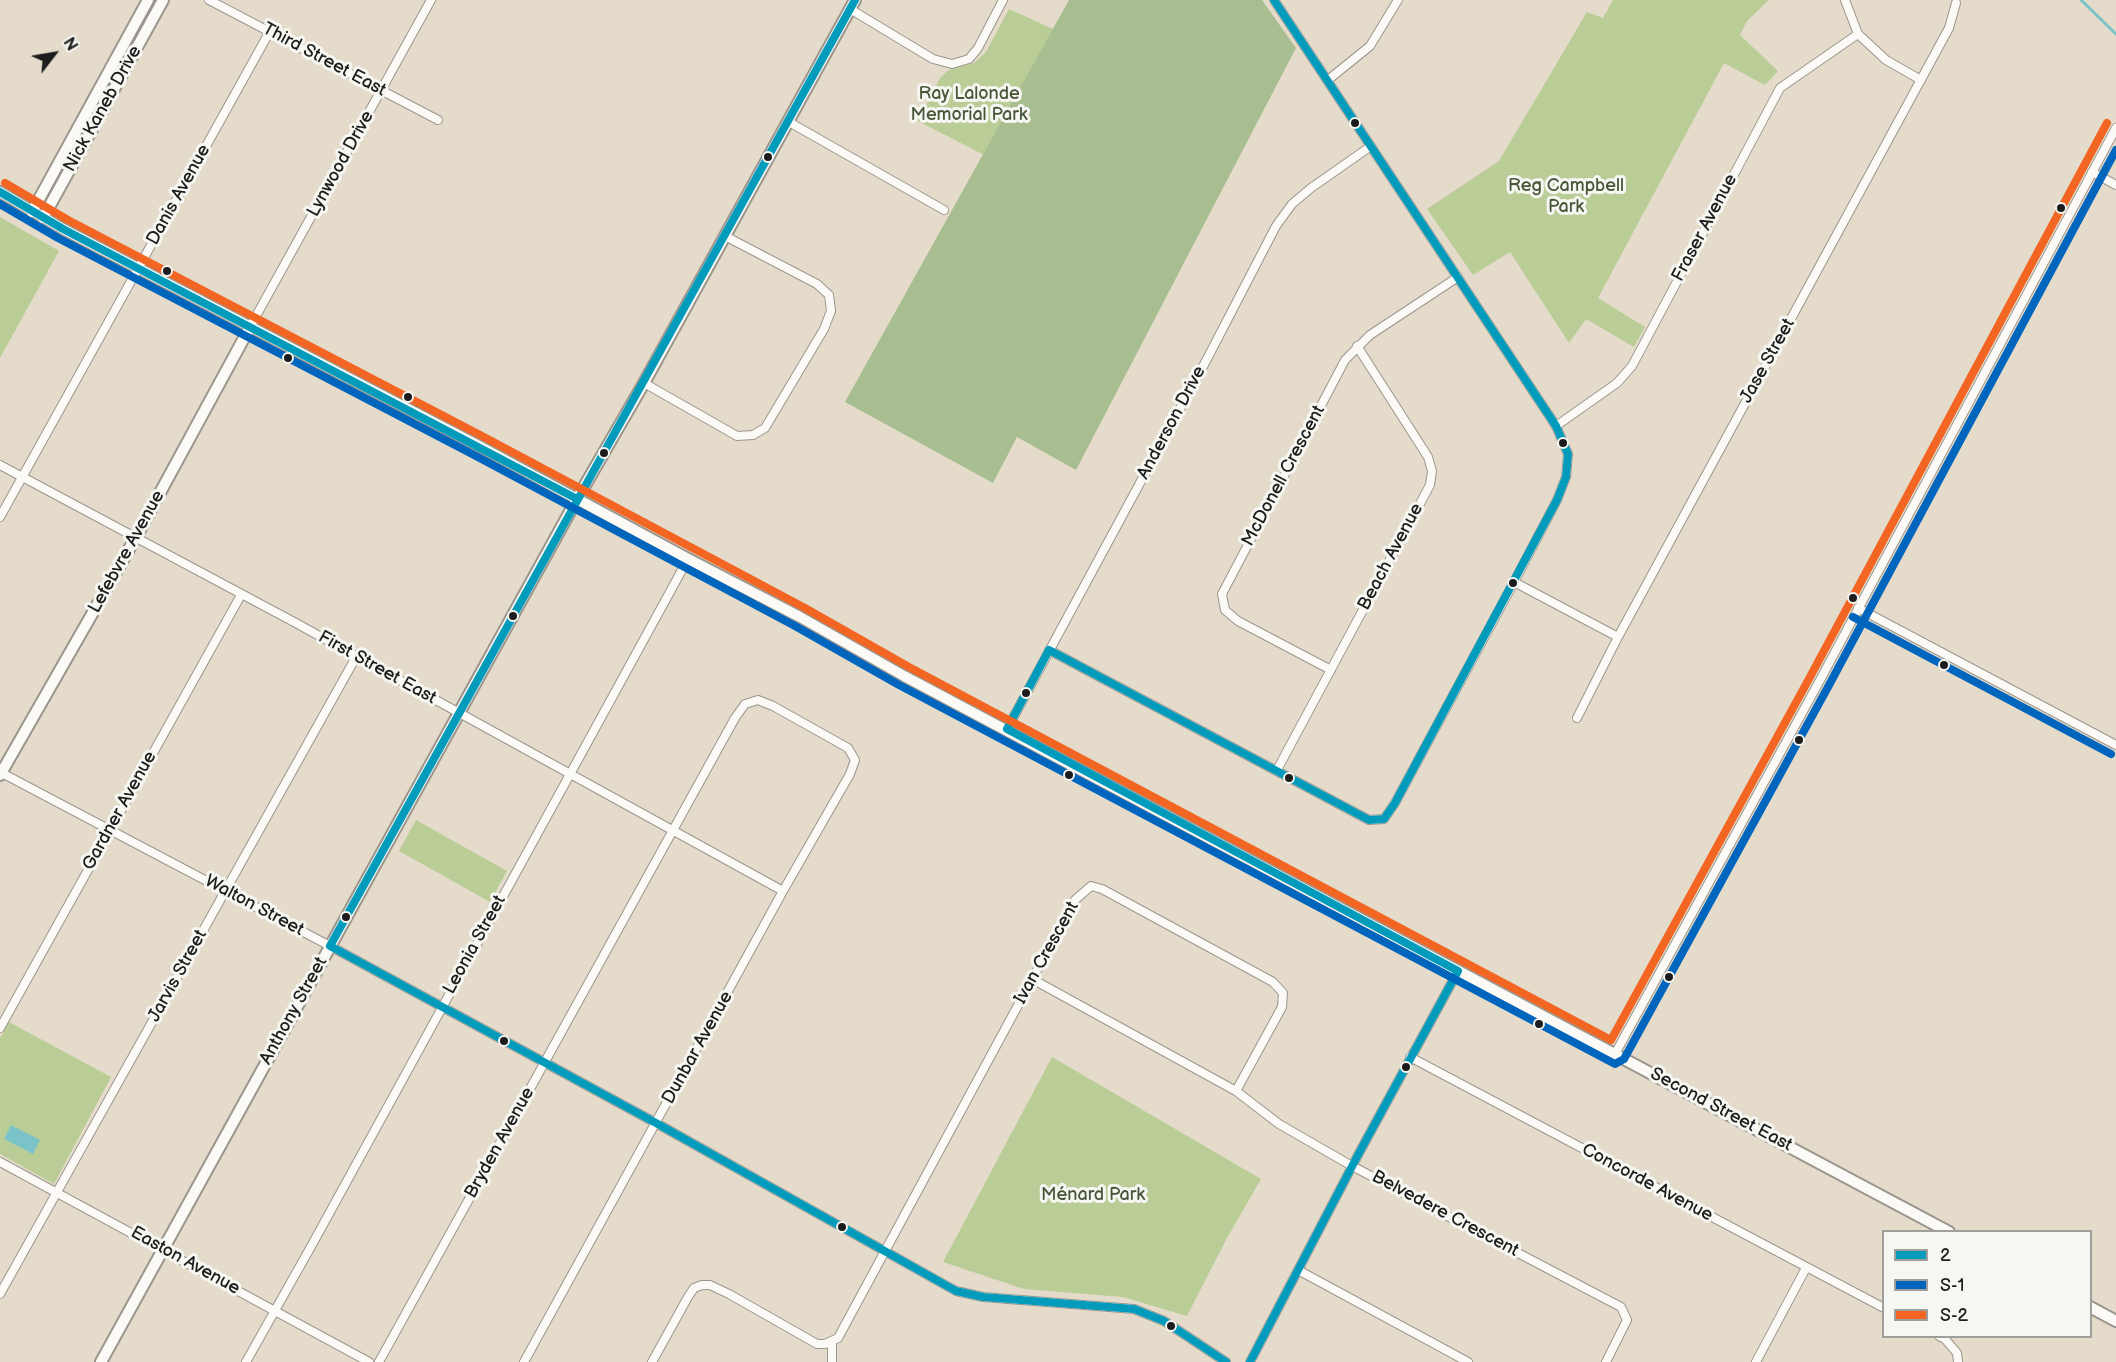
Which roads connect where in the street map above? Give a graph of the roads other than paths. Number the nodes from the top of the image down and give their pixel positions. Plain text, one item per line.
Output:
1 (148, 0) edge
2 (163, 0) edge
3 (210, 0) edge
4 (431, 0) edge
5 (1003, 0) edge
6 (1274, 0) edge
7 (1398, 0) edge
8 (1845, 0) edge
9 (1956, 3) dead end
10 (853, 5) edge
11 (270, 31) junction
12 (1858, 34) junction
13 (1328, 80) junction
14 (1921, 80) junction
15 (381, 91) junction
16 (438, 120) dead end
17 (789, 122) junction
18 (2116, 128) edge
19 (1371, 146) junction
20 (2092, 172) junction
21 (2116, 185) edge
22 (0, 192) edge
23 (944, 210) dead end
24 (32, 212) junction
25 (43, 218) junction
26 (725, 236) junction
27 (138, 269) junction
28 (1458, 277) junction
29 (250, 327) junction
30 (1357, 346) junction
31 (644, 383) junction
32 (1556, 426) junction
33 (0, 465) edge
34 (22, 477) junction
35 (577, 499) junction
36 (0, 517) edge
37 (136, 537) junction
38 (688, 559) junction
39 (1514, 582) junction
40 (241, 595) junction
41 (1858, 608) junction
42 (1618, 637) junction
43 (1049, 650) junction
44 (356, 657) junction
45 (1331, 670) junction
46 (459, 714) junction
47 (1577, 718) dead end
48 (1007, 729) junction
49 (2116, 745) edge
50 (1277, 770) junction
51 (0, 773) edge
52 (570, 774) junction
53 (110, 830) junction
54 (673, 830) junction
55 (225, 891) junction
56 (783, 891) junction
57 (330, 946) junction
58 (1458, 971) junction
59 (1032, 979) junction
60 (441, 1007) junction
61 (0, 1028) edge
62 (1615, 1054) junction
63 (1410, 1058) junction
64 (544, 1063) junction
65 (1236, 1091) junction
66 (656, 1123) junction
67 (0, 1162) edge
68 (1352, 1166) junction
69 (57, 1192) junction
70 (1945, 1230) edge
71 (164, 1250) junction
72 (885, 1251) junction
73 (1806, 1268) junction
74 (1298, 1270) junction
75 (0, 1294) edge
76 (1882, 1307) edge
77 (2092, 1308) edge
78 (275, 1310) junction
79 (2116, 1321) edge
80 (1942, 1338) edge
81 (832, 1342) junction
82 (101, 1362) edge
83 (246, 1362) edge
84 (369, 1362) edge
85 (379, 1362) edge
86 (524, 1362) edge
87 (652, 1362) edge
88 (832, 1362) edge
89 (1226, 1362) edge
90 (1250, 1362) edge
91 (1468, 1362) edge
92 (1606, 1362) edge
93 (1756, 1362) edge
94 (1958, 1362) edge

1 - 24 street, Nick Kaneb Drive
2 - 25 street, Nick Kaneb Drive
3 - 11 street, Third Street East
4 - 15 street, Lynwood Drive
5 - 10 street
6 - 13 street
7 - 13 street
8 - 12 street
9 - 14 street, Jase Street
10 - 17 street, Anthony Street
11 - 15 street, Third Street East
11 - 27 street, Danis Avenue
12 - 14 street
12 - 32 street, Fraser Avenue
13 - 19 street
14 - 42 street, Jase Street
15 - 16 street, Third Street East
15 - 29 street, Lynwood Drive
17 - 23 street
17 - 26 street, Anthony Street
18 - 20 street
19 - 28 street
19 - 43 street, Anderson Drive
20 - 21 street
20 - 41 street
22 - 24 street, Second Street East
24 - 25 street, Second Street East
25 - 27 street, Second Street East
26 - 31 street, Anthony Street
26 - 31 street
27 - 29 street, Second Street East
27 - 34 street, Danis Avenue
28 - 30 street, McDonell Crescent
28 - 32 street
29 - 35 street, Second Street East
29 - 37 street, Lefebvre Avenue
30 - 45 street, Beach Avenue
30 - 45 street, McDonell Crescent
31 - 35 street, Anthony Street
32 - 39 street
33 - 34 street, First Street East
34 - 36 street, Danis Avenue
34 - 37 street, First Street East
35 - 38 street, Second Street East
35 - 46 street, Anthony Street
37 - 40 street, First Street East
37 - 51 street, Lefebvre Avenue
38 - 48 street, Second Street East
38 - 52 street, Leonia Street
39 - 42 street
39 - 50 street
40 - 44 street, First Street East
40 - 53 street, Gardner Avenue
41 - 49 street
41 - 62 street
42 - 47 street, Jase Street
43 - 48 street, Anderson Drive
43 - 50 street
44 - 46 street, First Street East
44 - 55 street, Jarvis Street
45 - 50 street, Beach Avenue
46 - 52 street, First Street East
46 - 57 street, Anthony Street
48 - 58 street, Second Street East
51 - 53 street, Walton Street
52 - 54 street, First Street East
52 - 60 street, Leonia Street
53 - 55 street, Walton Street
53 - 61 street, Gardner Avenue
54 - 56 street, First Street East
54 - 56 street, Dunbar Avenue
54 - 64 street, Bryden Avenue
55 - 57 street, Walton Street
55 - 69 street, Jarvis Street
56 - 66 street, Dunbar Avenue
57 - 60 street, Walton Street
57 - 71 street, Anthony Street
58 - 62 street, Second Street East
58 - 63 street
59 - 65 street, Belvedere Crescent
59 - 65 street, Ivan Crescent
59 - 72 street, Ivan Crescent
60 - 64 street, Walton Street
60 - 78 street, Leonia Street
62 - 70 street, Second Street East
63 - 68 street
63 - 73 street, Concorde Avenue
64 - 66 street, Walton Street
64 - 85 street, Bryden Avenue
65 - 68 street, Belvedere Crescent
66 - 72 street, Walton Street
66 - 86 street, Dunbar Avenue
67 - 69 street, Easton Avenue
68 - 74 street
68 - 92 street, Belvedere Crescent
69 - 71 street, Easton Avenue
69 - 75 street, Jarvis Street
71 - 78 street, Easton Avenue
71 - 82 street, Anthony Street
72 - 81 street, Ivan Crescent
72 - 89 street
73 - 76 street, Concorde Avenue
73 - 93 street
74 - 90 street
74 - 91 street
77 - 79 street
78 - 83 street, Leonia Street
78 - 84 street, Easton Avenue
80 - 94 street
81 - 87 street
81 - 88 street

